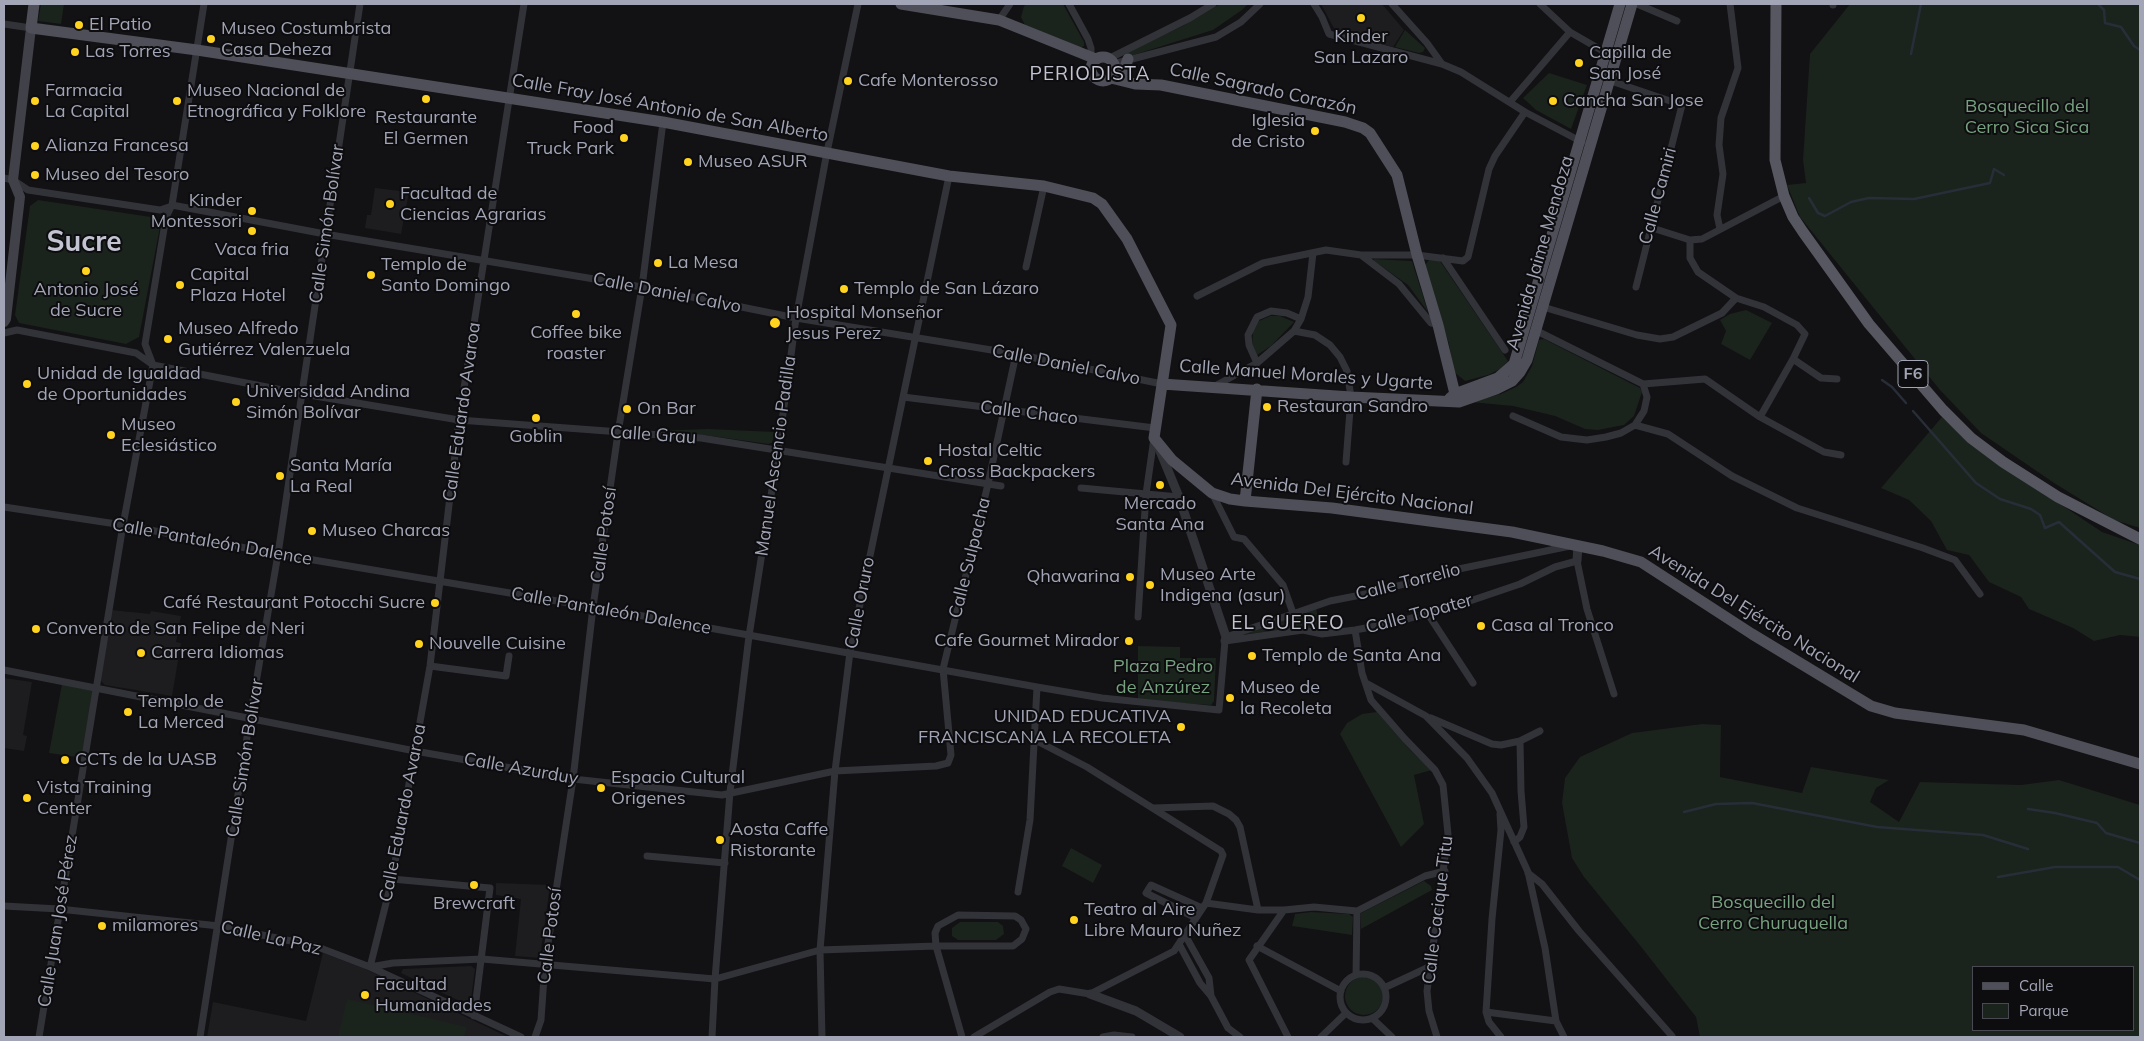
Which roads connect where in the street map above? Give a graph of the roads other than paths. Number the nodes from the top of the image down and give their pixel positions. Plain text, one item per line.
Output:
1 (34, 4) edge
2 (204, 4) edge
3 (360, 4) edge
4 (524, 4) edge
5 (858, 4) edge
6 (900, 4) edge
7 (1010, 4) edge
8 (1069, 4) edge
9 (1213, 4) edge
10 (1260, 4) edge
11 (1314, 4) edge
12 (1392, 4) edge
13 (1540, 4) edge
14 (1620, 4) edge
15 (1632, 4) edge
16 (1637, 4) edge
17 (1730, 4) edge
18 (1776, 4) edge
19 (999, 20) junction
20 (1678, 21) dead end
21 (4, 24) edge
22 (31, 28) junction
23 (1570, 32) junction
24 (197, 50) junction
25 (1612, 55) junction
26 (1128, 59) junction
27 (1093, 61) junction
28 (1111, 61) junction
29 (1442, 64) junction
30 (349, 74) junction
31 (1111, 78) junction
32 (1610, 81) junction
33 (1128, 82) junction
34 (510, 98) junction
35 (1510, 102) junction
36 (1525, 112) junction
37 (663, 122) junction
38 (1585, 143) junction
39 (827, 152) junction
40 (949, 176) junction
41 (9, 179) edge
42 (1044, 186) junction
43 (1784, 196) junction
44 (172, 205) junction
45 (1649, 227) junction
46 (1720, 229) junction
47 (324, 234) junction
48 (1690, 240) junction
49 (1313, 253) junction
50 (1360, 255) junction
51 (1417, 255) junction
52 (1443, 258) junction
53 (484, 262) junction
54 (1026, 267) dead end
55 (642, 287) junction
56 (1636, 287) dead end
57 (1197, 296) dead end
58 (1736, 298) junction
59 (1543, 307) junction
60 (796, 318) junction
61 (1301, 319) junction
62 (4, 322) edge
63 (1438, 325) junction
64 (1535, 330) junction
65 (1294, 331) junction
66 (4, 333) edge
67 (914, 337) junction
68 (1505, 350) dead end
69 (1016, 354) junction
70 (1793, 359) junction
71 (1257, 363) junction
72 (152, 365) junction
73 (1837, 379) dead end
74 (1162, 384) junction
75 (1643, 384) junction
76 (1214, 387) junction
77 (1257, 389) junction
78 (303, 394) junction
79 (1351, 397) junction
80 (903, 398) junction
81 (1451, 398) junction
82 (1004, 410) junction
83 (1513, 416) dead end
84 (1760, 416) junction
85 (459, 420) junction
86 (1635, 425) junction
87 (618, 433) junction
88 (1155, 433) junction
89 (778, 451) junction
90 (1842, 455) dead end
91 (1346, 462) dead end
92 (888, 467) junction
93 (988, 484) junction
94 (1001, 486) dead end
95 (1081, 488) dead end
96 (1212, 493) junction
97 (1146, 494) junction
98 (1179, 497) junction
99 (1245, 501) junction
100 (4, 506) edge
101 (124, 525) junction
102 (2140, 539) edge
103 (1578, 545) junction
104 (278, 554) junction
105 (1577, 561) junction
106 (439, 582) junction
107 (1980, 594) dead end
108 (594, 607) junction
109 (1293, 613) junction
110 (1428, 614) junction
111 (1138, 617) dead end
112 (1355, 630) junction
113 (748, 636) junction
114 (1225, 639) junction
115 (850, 652) junction
116 (509, 656) dead end
117 (430, 666) junction
118 (943, 669) junction
119 (4, 670) edge
120 (1366, 683) junction
121 (1473, 683) dead end
122 (96, 687) junction
123 (1037, 687) junction
124 (1614, 694) dead end
125 (1426, 716) junction
126 (250, 718) junction
127 (1540, 732) dead end
128 (1033, 739) junction
129 (1520, 741) junction
130 (415, 751) junction
131 (948, 764) joint
132 (2140, 764) edge
133 (835, 771) junction
134 (573, 779) junction
135 (730, 792) junction
136 (1154, 808) junction
137 (1500, 812) junction
138 (1514, 842) junction
139 (647, 856) dead end
140 (725, 863) junction
141 (1445, 871) junction
142 (1528, 872) junction
143 (392, 879) junction
144 (1018, 892) dead end
145 (4, 906) edge
146 (1204, 906) junction
147 (59, 909) junction
148 (1258, 910) junction
149 (1284, 910) junction
150 (1357, 911) junction
151 (1196, 918) junction
152 (219, 926) junction
153 (1185, 935) junction
154 (1179, 944) junction
155 (936, 946) junction
156 (1257, 946) junction
157 (820, 950) junction
158 (482, 959) junction
159 (545, 963) junction
160 (370, 967) junction
161 (1430, 967) junction
162 (1356, 976) junction
163 (715, 979) junction
164 (1384, 988) junction
165 (1341, 992) junction
166 (1090, 994) junction
167 (1211, 996) junction
168 (1486, 1012) junction
169 (1346, 1013) junction
170 (474, 1016) junction
171 (1372, 1018) junction
172 (1556, 1021) junction
173 (1672, 1036) dead end
174 (39, 1037) edge
175 (200, 1037) edge
176 (521, 1037) edge
177 (535, 1037) edge
178 (712, 1037) edge
179 (822, 1037) edge
180 (962, 1037) edge
181 (974, 1037) edge
182 (1103, 1037) edge
183 (1132, 1037) edge
184 (1180, 1037) edge
185 (1240, 1037) edge
186 (1288, 1037) edge
187 (1322, 1037) edge
188 (1392, 1037) edge
189 (1437, 1037) edge
190 (1501, 1037) edge
191 (1564, 1037) edge

1 - 22 main road
2 - 24 street
3 - 30 street, Calle Simón Bolívar
4 - 34 street, Calle Eduardo Avaroa
5 - 39 street, Manuel Ascencio Padilla
6 - 19 main road
7 - 19 street
8 - 27 street
9 - 28 street
10 - 26 street
11 - 29 street
12 - 29 street
13 - 23 street
14 - 25 main road, Avenida Jaime Mendoza
15 - 25 main road, Avenida Jaime Mendoza
16 - 20 street
17 - 46 street
18 - 43 highway, F6
19 - 27 main road
21 - 22 street
22 - 24 main road, Calle Fray José Antonio de San Alberto
22 - 41 main road
23 - 25 street
23 - 35 street
24 - 30 main road, Calle Fray José Antonio de San Alberto
24 - 44 street
25 - 32 main road, Avenida Jaime Mendoza
25 - 38 main road, Avenida Jaime Mendoza
26 - 28 street
26 - 33 main road
27 - 28 main road
27 - 31 main road
28 - 31 main road
29 - 35 street
30 - 34 main road, Calle Fray José Antonio de San Alberto
30 - 47 street, Calle Simón Bolívar
31 - 33 main road, Calle Sagrado Corazón
32 - 38 main road, Avenida Jaime Mendoza
32 - 45 street, Calle Camiri
33 - 51 main road, Calle Sagrado Corazón
34 - 37 main road, Calle Fray José Antonio de San Alberto
34 - 53 street, Calle Eduardo Avaroa
35 - 36 street
36 - 38 street
36 - 52 street
37 - 39 main road, Calle Fray José Antonio de San Alberto
37 - 55 street, Calle Potosí
38 - 59 main road, Avenida Jaime Mendoza
38 - 81 main road, Avenida Jaime Mendoza
39 - 40 main road, Calle Fray José Antonio de San Alberto
39 - 60 street, Manuel Ascencio Padilla
40 - 42 main road, Calle Fray José Antonio de San Alberto
40 - 67 street, Calle Oruro
41 - 44 street, Calle Daniel Calvo
41 - 62 main road
42 - 54 street
42 - 74 main road, Calle Fray José Antonio de San Alberto
43 - 46 street
43 - 102 highway, F6
44 - 47 street, Calle Daniel Calvo
44 - 72 street
45 - 48 street
45 - 56 street, Calle Camiri
46 - 48 street
47 - 53 street, Calle Daniel Calvo
47 - 78 street, Calle Simón Bolívar
48 - 58 street
49 - 50 street
49 - 57 street
49 - 61 street
50 - 51 street
50 - 63 street
51 - 52 street
51 - 63 main road, Calle Sagrado Corazón
52 - 68 street
53 - 55 street, Calle Daniel Calvo
53 - 85 street, Calle Eduardo Avaroa
55 - 60 street, Calle Daniel Calvo
55 - 87 street, Calle Potosí
58 - 59 street
58 - 70 street
59 - 64 main road, Avenida Jaime Mendoza
60 - 67 street, Calle Daniel Calvo
60 - 89 street, Manuel Ascencio Padilla
61 - 65 street
61 - 71 street
63 - 81 main road, Calle Sagrado Corazón
64 - 75 street
64 - 81 main road, Avenida Jaime Mendoza
65 - 71 street
65 - 79 street
66 - 72 street
67 - 69 street, Calle Daniel Calvo
67 - 80 street, Calle Oruro
69 - 74 street, Calle Daniel Calvo
69 - 82 street, Calle Sulpacha
70 - 73 street
70 - 84 street
71 - 76 street
72 - 78 street, Calle Grau
72 - 101 street, Calle Juan José Pérez
74 - 76 main road, Calle Manuel Morales y Ugarte
74 - 88 main road
75 - 84 street
75 - 86 street
76 - 77 main road, Calle Manuel Morales y Ugarte
77 - 79 main road, Calle Manuel Morales y Ugarte
77 - 99 main road
78 - 85 street, Calle Grau
78 - 104 street, Calle Simón Bolívar
79 - 81 main road, Calle Manuel Morales y Ugarte
79 - 91 street
80 - 82 street, Calle Chaco
80 - 92 street, Calle Oruro
82 - 88 street, Calle Chaco
82 - 93 street, Calle Sulpacha
83 - 86 street
84 - 90 street
85 - 87 street, Calle Grau
85 - 106 street, Calle Eduardo Avaroa
86 - 107 street
87 - 89 street, Calle Grau
87 - 108 street, Calle Potosí
88 - 96 main road, Avenida Del Ejército Nacional
88 - 97 street
88 - 98 street
89 - 92 street, Calle Grau
89 - 113 street, Manuel Ascencio Padilla
92 - 93 street, Calle Grau
92 - 115 street, Calle Oruro
93 - 94 street, Calle Grau
93 - 118 street, Calle Sulpacha
95 - 97 street
96 - 99 main road, Avenida Del Ejército Nacional
96 - 109 street
97 - 98 street
97 - 111 street
98 - 114 street
99 - 103 main road, Avenida Del Ejército Nacional
100 - 101 street, Calle Pantaleón Dalence
101 - 104 street, Calle Pantaleón Dalence
101 - 122 street, Calle Juan José Pérez
103 - 105 street
103 - 109 street, Calle Torrelio
103 - 132 main road, Avenida Del Ejército Nacional
104 - 106 street, Calle Pantaleón Dalence
104 - 126 street, Calle Simón Bolívar
105 - 110 street, Calle Topater
105 - 124 street
106 - 108 street, Calle Pantaleón Dalence
106 - 117 street, Calle Eduardo Avaroa
108 - 113 street, Calle Pantaleón Dalence
108 - 134 street, Calle Potosí
109 - 114 street, Calle Torrelio
110 - 112 street, Calle Topater
110 - 121 street
112 - 114 street, Calle Topater
112 - 120 street, Calle Cacique Titu
113 - 115 street, Calle Pantaleón Dalence
113 - 135 street, Manuel Ascencio Padilla
114 - 123 street, Calle Pantaleón Dalence
115 - 118 street, Calle Pantaleón Dalence
115 - 133 street, Calle Oruro
116 - 117 street
117 - 130 street, Calle Eduardo Avaroa
118 - 123 street, Calle Pantaleón Dalence
118 - 131 street, Calle Sulpacha
119 - 122 street, Calle Azurduy
120 - 125 street
120 - 141 street, Calle Cacique Titu
122 - 126 street, Calle Azurduy
122 - 147 street, Calle Juan José Pérez
123 - 128 street
125 - 129 street
125 - 137 street
126 - 130 street, Calle Azurduy
126 - 152 street, Calle Simón Bolívar
127 - 129 street
128 - 136 street
128 - 144 street
129 - 138 street
130 - 134 street, Calle Azurduy
130 - 143 street, Calle Eduardo Avaroa
131 - 133 street, Calle Azurduy
133 - 135 street, Calle Azurduy
133 - 157 street, Calle Oruro
134 - 135 street, Calle Azurduy
134 - 159 street, Calle Potosí
135 - 140 street, Manuel Ascencio Padilla
136 - 146 street
136 - 148 street
137 - 138 street
137 - 168 street
138 - 142 street
139 - 140 street
140 - 163 street, Manuel Ascencio Padilla
141 - 150 street
141 - 161 street, Calle Cacique Titu
142 - 172 street
142 - 173 street
143 - 158 street
143 - 160 street, Calle Eduardo Avaroa
145 - 147 street, Calle La Paz
146 - 148 street
146 - 151 street
146 - 151 street
147 - 152 street, Calle La Paz
147 - 174 street, Calle Juan José Pérez
148 - 149 street
149 - 150 street
149 - 156 street
150 - 162 street
151 - 153 street
152 - 160 street, Calle La Paz
152 - 175 street, Calle Simón Bolívar
153 - 154 street
153 - 167 street
154 - 166 street
154 - 167 street
155 - 155 street
155 - 157 street
155 - 180 street
156 - 165 street
156 - 186 street
157 - 163 street
157 - 179 street, Calle Oruro
158 - 159 street
158 - 160 street
158 - 170 street
159 - 163 street
159 - 177 street, Calle Potosí
160 - 170 street, Calle La Paz
161 - 164 street
161 - 189 street, Calle Cacique Titu
162 - 164 street
162 - 165 street
163 - 178 street, Manuel Ascencio Padilla
164 - 171 street
165 - 169 street
166 - 181 street
166 - 184 street
167 - 185 street
168 - 172 street
168 - 190 street
169 - 171 street
169 - 187 street
170 - 176 street, Calle La Paz
171 - 188 street
172 - 191 street
182 - 183 street

